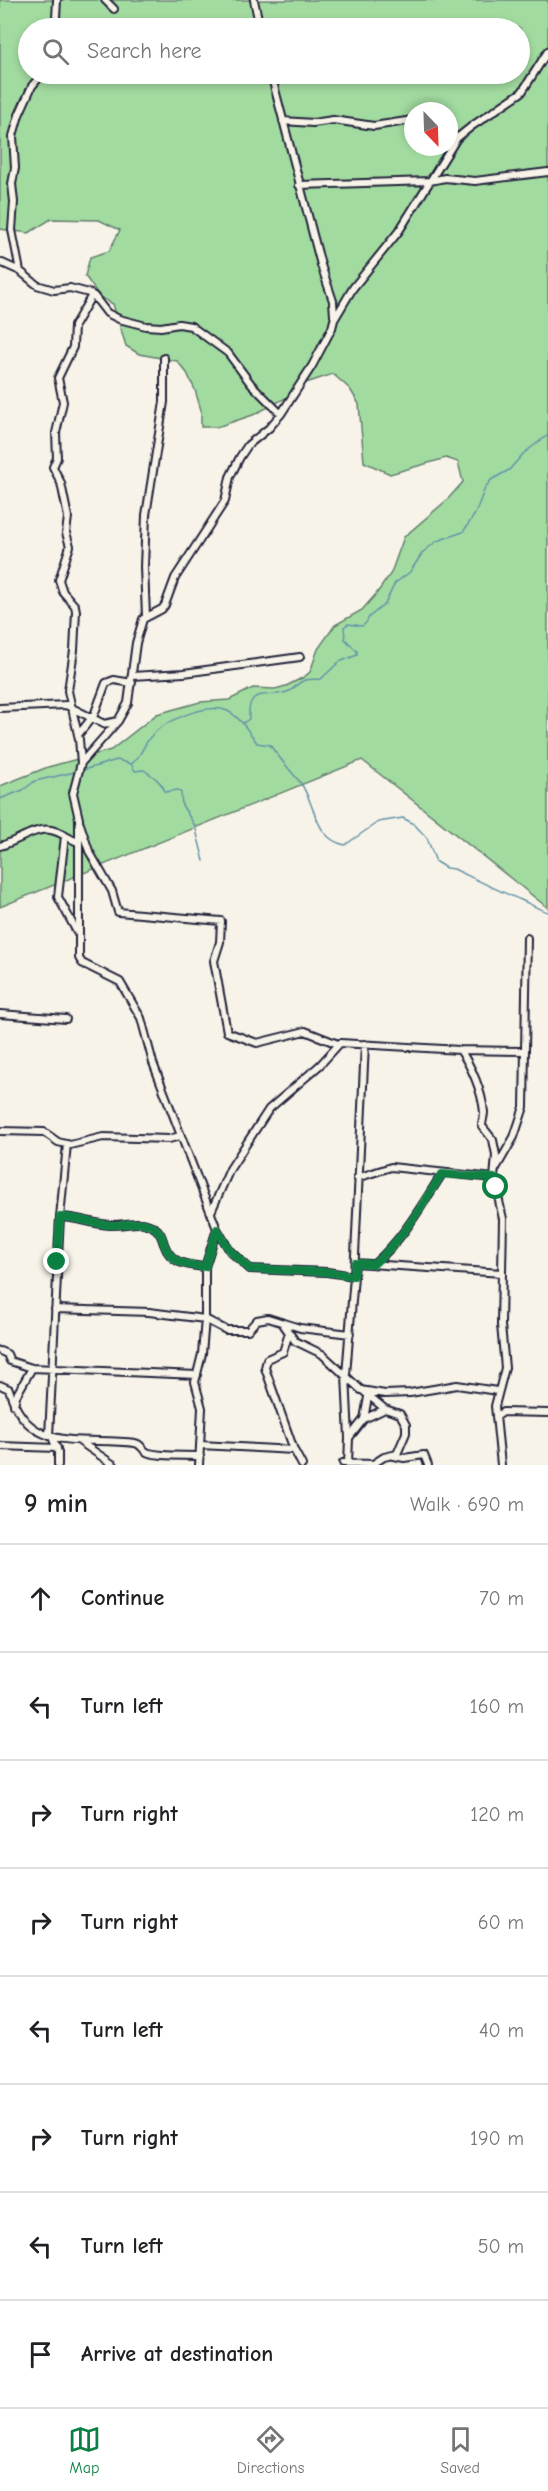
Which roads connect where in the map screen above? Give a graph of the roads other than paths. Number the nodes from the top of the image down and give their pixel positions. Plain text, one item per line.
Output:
1 (57, 0) edge
2 (105, 0) edge
3 (254, 0) edge
4 (114, 9) dead end
5 (56, 18) edge
6 (258, 18) edge
7 (548, 51) edge
8 (530, 79) edge
9 (34, 84) edge
10 (274, 84) edge
11 (527, 84) edge
12 (283, 121) junction
13 (404, 121) edge
14 (458, 137) edge
15 (446, 156) edge
16 (548, 172) edge
17 (430, 181) junction
18 (300, 184) junction
19 (0, 262) edge
20 (20, 271) junction
21 (92, 295) junction
22 (334, 320) junction
23 (164, 358) dead end
24 (281, 414) junction
25 (146, 616) junction
26 (300, 657) dead end
27 (132, 680) junction
28 (70, 706) junction
29 (0, 708) edge
30 (92, 718) junction
31 (118, 721) junction
32 (78, 735) junction
33 (81, 763) junction
34 (79, 819) junction
35 (65, 836) junction
36 (78, 842) junction
37 (0, 846) edge
38 (79, 935) junction
39 (527, 938) dead end
40 (0, 1014) edge
41 (66, 1019) dead end
42 (338, 1044) junction
43 (365, 1044) junction
44 (460, 1050) junction
45 (525, 1051) junction
46 (0, 1131) edge
47 (180, 1136) junction
48 (67, 1144) junction
49 (442, 1174) junction
50 (494, 1175) junction
51 (357, 1178) junction
52 (211, 1214) junction
53 (60, 1217) junction
54 (217, 1229) junction
55 (355, 1263) junction
56 (374, 1264) junction
57 (205, 1267) junction
58 (502, 1273) junction
59 (354, 1276) junction
60 (56, 1309) junction
61 (205, 1319) junction
62 (283, 1323) junction
63 (289, 1333) junction
64 (350, 1335) junction
65 (0, 1351) edge
66 (32, 1368) junction
67 (51, 1369) junction
68 (197, 1375) junction
69 (346, 1375) junction
70 (0, 1386) edge
71 (361, 1390) junction
72 (497, 1391) junction
73 (368, 1396) junction
74 (14, 1406) junction
75 (385, 1409) junction
76 (548, 1413) edge
77 (496, 1417) junction
78 (364, 1419) junction
79 (51, 1436) junction
80 (349, 1438) junction
81 (78, 1440) junction
82 (200, 1445) junction
83 (0, 1446) edge
84 (57, 1448) junction
85 (294, 1450) junction
86 (200, 1456) junction
87 (394, 1456) junction
88 (344, 1463) edge
89 (58, 1465) edge
90 (114, 1465) edge
91 (199, 1465) edge
92 (302, 1465) edge
93 (428, 1465) edge
94 (501, 1465) edge

1 - 5 street
2 - 4 street
3 - 6 street
7 - 8 street
9 - 20 street
10 - 12 street
11 - 14 street
12 - 13 street
12 - 18 street
15 - 17 street
16 - 17 street
17 - 18 street
17 - 22 street
18 - 22 street
19 - 20 street
20 - 21 street
21 - 24 street
21 - 28 street
22 - 24 street
23 - 25 street
24 - 25 street
25 - 27 street
26 - 27 street
27 - 30 street
27 - 31 street
28 - 29 street
28 - 30 street
28 - 32 street
30 - 31 street
30 - 32 street
31 - 33 street
32 - 33 street
33 - 34 street
34 - 36 street
34 - 42 street
35 - 36 street
35 - 37 street
35 - 38 street
36 - 38 street
38 - 47 street
39 - 45 street
40 - 41 street
42 - 43 street
42 - 52 street
43 - 44 street
43 - 51 street
44 - 45 street
44 - 50 street
45 - 50 street
46 - 48 street
47 - 48 street
47 - 52 street
48 - 53 street
49 - 50 street
49 - 51 street
49 - 56 street
50 - 58 street
51 - 55 street
52 - 54 street
53 - 57 street
53 - 60 street
54 - 57 street
54 - 59 street
55 - 56 street
55 - 59 street
56 - 58 street
57 - 61 street
58 - 72 street
59 - 64 street
60 - 61 street
60 - 67 street
61 - 62 street
61 - 68 street
62 - 63 street
62 - 64 street
63 - 69 street
63 - 85 street
64 - 69 street
65 - 66 street
66 - 67 street
66 - 74 street
67 - 68 street
67 - 79 street
68 - 82 street
69 - 71 street
69 - 80 street
70 - 74 street
71 - 72 street
71 - 73 street
72 - 77 street
73 - 75 street
73 - 78 street
74 - 79 street
75 - 78 street
75 - 87 street
76 - 77 street
77 - 94 street
78 - 80 street
79 - 81 street
79 - 84 street
80 - 88 street
81 - 86 street
81 - 90 street
82 - 85 street
82 - 86 street
83 - 84 street
84 - 89 street
85 - 92 street
86 - 91 street
87 - 88 street
87 - 93 street

